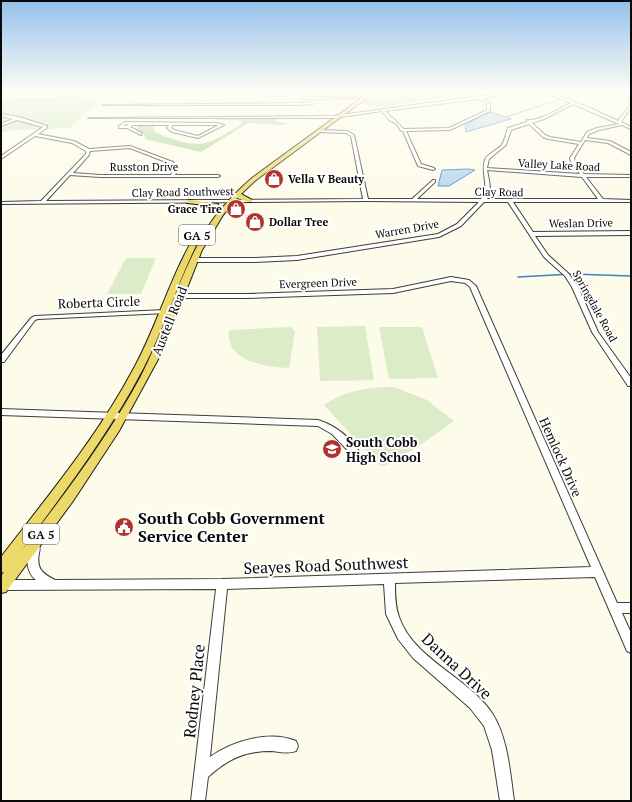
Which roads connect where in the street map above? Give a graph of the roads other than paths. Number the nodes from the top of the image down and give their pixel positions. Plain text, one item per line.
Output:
1 (44, 128) edge
2 (131, 128) edge
3 (170, 128) edge
4 (216, 128) edge
5 (320, 128) edge
6 (323, 128) edge
7 (401, 128) edge
8 (443, 128) edge
9 (511, 128) edge
10 (535, 128) edge
11 (601, 128) edge
12 (404, 130) junction
13 (320, 131) junction
14 (141, 134) dead end
15 (35, 135) junction
16 (584, 141) junction
17 (88, 150) junction
18 (631, 154) edge
19 (1, 158) edge
20 (433, 169) dead end
21 (485, 169) junction
22 (70, 174) junction
23 (583, 174) junction
24 (172, 176) junction
25 (218, 176) dead end
26 (631, 176) edge
27 (433, 181) dead end
28 (237, 194) junction
29 (366, 200) junction
30 (413, 200) junction
31 (227, 201) junction
32 (250, 201) junction
33 (482, 201) junction
34 (510, 201) junction
35 (602, 201) junction
36 (189, 202) junction
37 (631, 202) edge
38 (1, 203) edge
39 (42, 203) junction
40 (216, 208) junction
41 (631, 232) edge
42 (531, 234) junction
43 (193, 260) junction
44 (464, 280) joint
45 (175, 296) junction
46 (165, 312) junction
47 (1, 360) edge
48 (631, 384) edge
49 (1, 412) edge
50 (124, 415) junction
51 (111, 416) junction
52 (358, 456) dead end
53 (36, 540) junction
54 (1, 567) edge
55 (598, 572) junction
56 (389, 579) junction
57 (222, 584) junction
58 (56, 585) junction
59 (1, 586) edge
60 (613, 608) junction
61 (631, 608) edge
62 (631, 648) edge
63 (291, 746) dead end
64 (202, 773) junction
65 (198, 801) edge
66 (507, 801) edge

1 - 15 street
2 - 14 street
3 - 4 street
5 - 31 main road, Austell Road / GA 5
6 - 13 main road, Austell Road / GA 5
7 - 12 street
8 - 12 street
9 - 21 street
10 - 16 street, Valley Lake Road
11 - 16 street
12 - 20 street
13 - 28 main road, Austell Road / GA 5
13 - 29 street
15 - 17 street
15 - 19 street
16 - 18 street, Valley Lake Road
16 - 23 street
17 - 22 street
17 - 24 street
21 - 23 street, Valley Lake Road
21 - 33 street, Warren Drive
22 - 24 street, Russton Drive
22 - 39 street
23 - 26 street, Valley Lake Road
23 - 35 street
24 - 25 street, Russton Drive
27 - 30 street
28 - 31 main road, Austell Road / GA 5
28 - 32 main road
29 - 30 street, Clay Road
29 - 32 street, Clay Road Southwest
30 - 33 street, Clay Road
31 - 32 street, Clay Road Southwest
31 - 36 street, Clay Road Southwest
31 - 40 main road, Austell Road / GA 5
31 - 43 main road, Austell Road / GA 5
33 - 34 street, Clay Road
33 - 43 street, Warren Drive
34 - 35 street, Clay Road
34 - 42 street, Springdale Road
35 - 37 street, Clay Road
36 - 39 street, Clay Road Southwest
36 - 40 main road
38 - 39 street, Clay Road Southwest
40 - 45 main road, Austell Road / GA 5
41 - 42 street, Weslan Drive
42 - 48 street, Springdale Road
43 - 45 main road, Austell Road / GA 5
44 - 45 street, Evergreen Drive
44 - 55 street, Hemlock Drive
45 - 46 main road, Austell Road / GA 5
45 - 50 main road, Austell Road / GA 5
46 - 47 street, Roberta Circle
46 - 51 main road, Austell Road / GA 5
49 - 51 street
50 - 51 street
50 - 52 street
50 - 53 main road, Austell Road / GA 5
51 - 54 main road, Austell Road / GA 5
53 - 58 street, Seayes Road Southwest
53 - 59 main road, Austell Road / GA 5
55 - 56 street, Seayes Road Southwest
55 - 60 street, Hemlock Drive
56 - 57 street, Seayes Road Southwest
56 - 66 street, Danna Drive
57 - 58 street, Seayes Road Southwest
57 - 64 street, Rodney Place
58 - 59 street, Seayes Road Southwest
60 - 61 street
60 - 62 street, Hemlock Drive
63 - 64 street
64 - 65 street, Rodney Place

